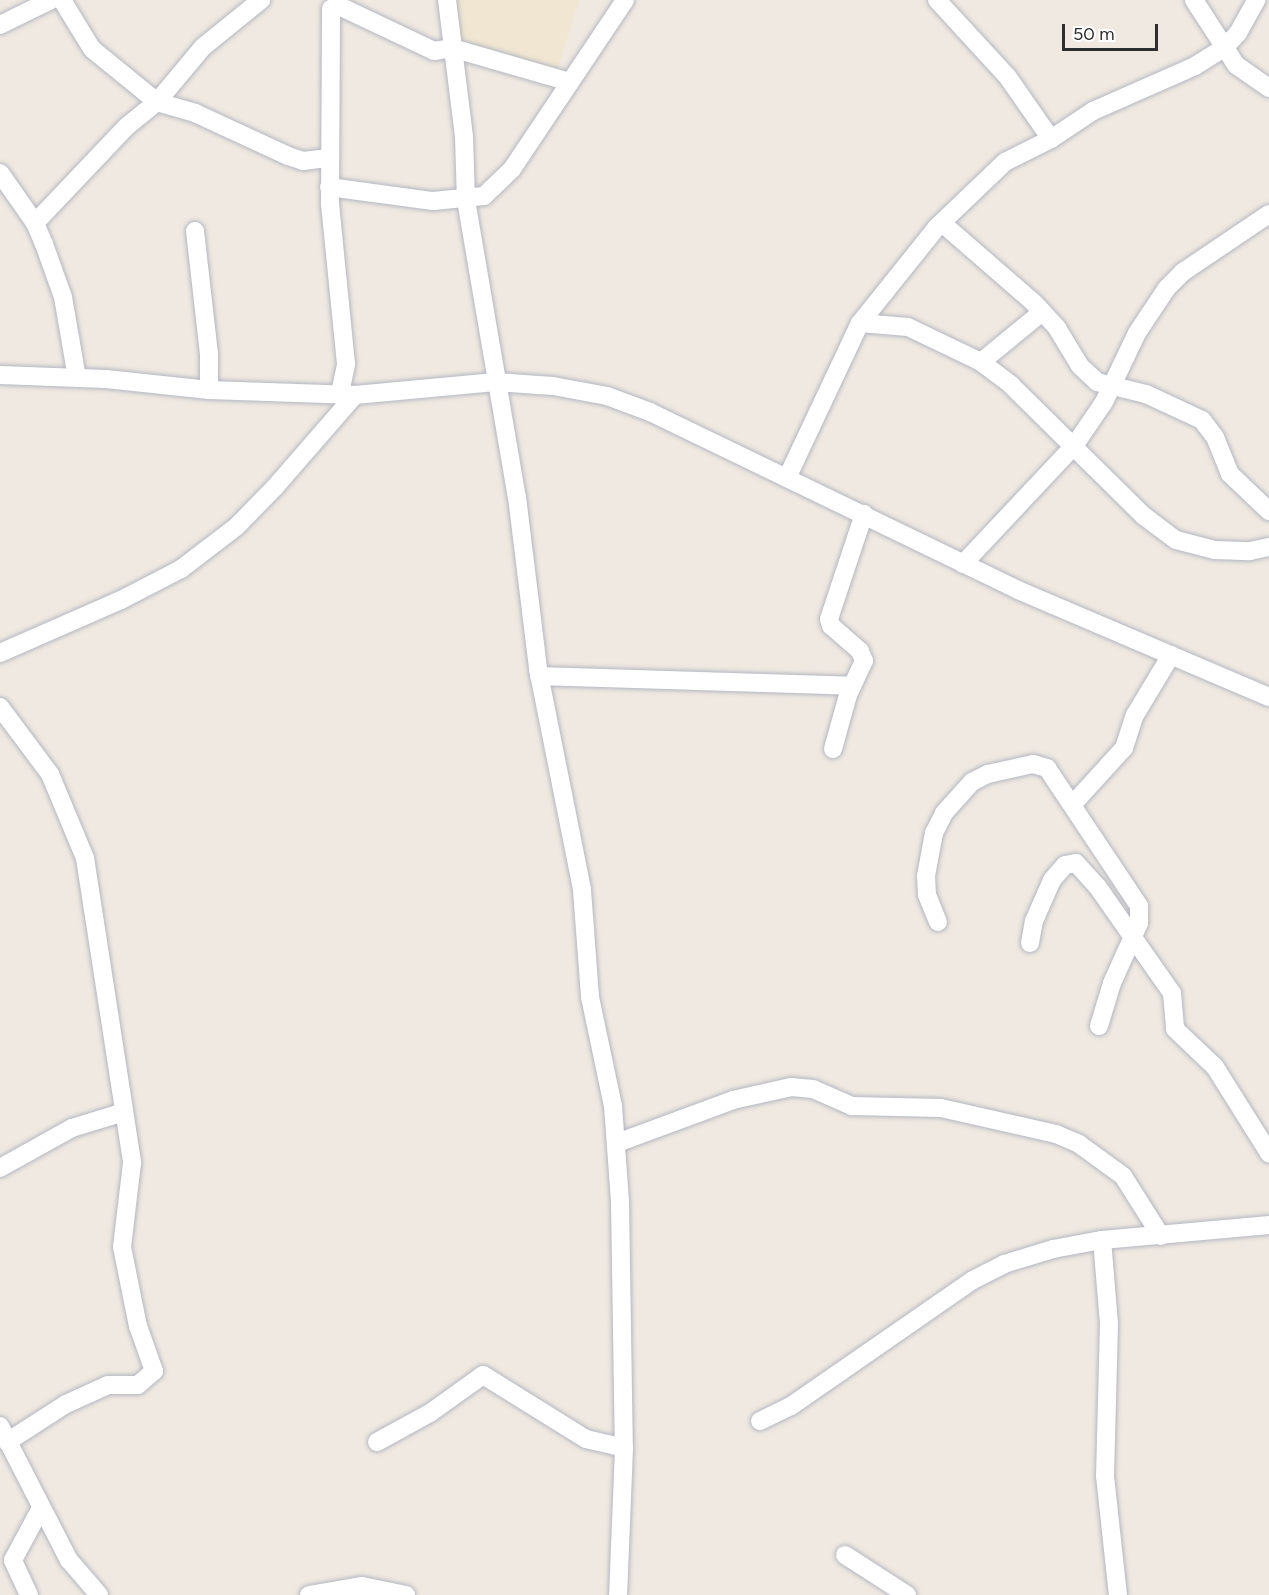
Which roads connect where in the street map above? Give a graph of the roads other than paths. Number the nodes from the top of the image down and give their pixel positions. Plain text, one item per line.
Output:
1 (51, 0) edge
2 (62, 0) edge
3 (261, 0) edge
4 (447, 0) edge
5 (625, 0) edge
6 (937, 0) edge
7 (1194, 0) edge
8 (1256, 0) edge
9 (0, 25) edge
10 (452, 48) junction
11 (1224, 48) junction
12 (570, 82) junction
13 (1269, 88) edge
14 (157, 102) junction
15 (1051, 139) junction
16 (329, 158) junction
17 (0, 173) edge
18 (329, 187) junction
19 (466, 200) junction
20 (1269, 214) edge
21 (35, 223) junction
22 (942, 223) junction
23 (195, 231) dead end
24 (1042, 312) junction
25 (860, 323) junction
26 (981, 362) junction
27 (0, 375) edge
28 (77, 378) junction
29 (495, 382) junction
30 (1111, 387) junction
31 (208, 390) junction
32 (347, 394) junction
33 (1074, 446) junction
34 (787, 478) junction
35 (1269, 511) edge
36 (864, 514) junction
37 (1269, 547) edge
38 (963, 564) junction
39 (0, 653) edge
40 (1171, 655) junction
41 (539, 676) junction
42 (851, 686) junction
43 (1269, 697) edge
44 (0, 707) edge
45 (832, 749) dead end
46 (1073, 804) junction
47 (938, 922) dead end
48 (1131, 938) junction
49 (1030, 943) dead end
50 (1099, 1026) dead end
51 (124, 1113) junction
52 (616, 1143) junction
53 (1269, 1153) edge
54 (0, 1168) edge
55 (1269, 1225) edge
56 (1161, 1236) junction
57 (1102, 1240) junction
58 (760, 1421) dead end
59 (3, 1434) edge
60 (376, 1442) dead end
61 (624, 1448) junction
62 (41, 1508) junction
63 (845, 1556) dead end
64 (29, 1595) edge
65 (99, 1595) edge
66 (309, 1595) edge
67 (406, 1595) edge
68 (618, 1595) edge
69 (907, 1595) edge
70 (1118, 1595) edge

1 - 9 street
2 - 14 street
3 - 14 street
4 - 10 street
5 - 12 street
6 - 15 street
7 - 11 street
8 - 11 street
10 - 12 street
10 - 16 street
10 - 19 street
11 - 13 street
11 - 15 street
12 - 19 street
14 - 16 street
14 - 21 street
15 - 22 street
16 - 18 street
17 - 21 street
18 - 19 street
18 - 32 street
19 - 29 street
20 - 30 street
21 - 28 street
22 - 24 street
22 - 25 street
23 - 31 street
24 - 26 street
24 - 30 street
25 - 26 street
25 - 34 street
26 - 33 street
27 - 28 street
28 - 31 street
29 - 32 street
29 - 34 street
29 - 41 street
30 - 33 street
30 - 35 street
31 - 32 street
32 - 39 street
33 - 37 street
33 - 38 street
34 - 36 street
36 - 38 street
36 - 42 street
38 - 40 street
40 - 43 street
40 - 46 street
41 - 42 street
41 - 52 street
42 - 45 street
44 - 51 street
46 - 47 street
46 - 48 street
48 - 49 street
48 - 50 street
48 - 53 street
51 - 54 street
51 - 59 street
52 - 56 street
52 - 61 street
55 - 56 street
56 - 57 street
57 - 58 street
57 - 70 street
59 - 62 street
60 - 61 street
61 - 68 street
62 - 64 street
62 - 65 street
63 - 69 street
66 - 67 street

